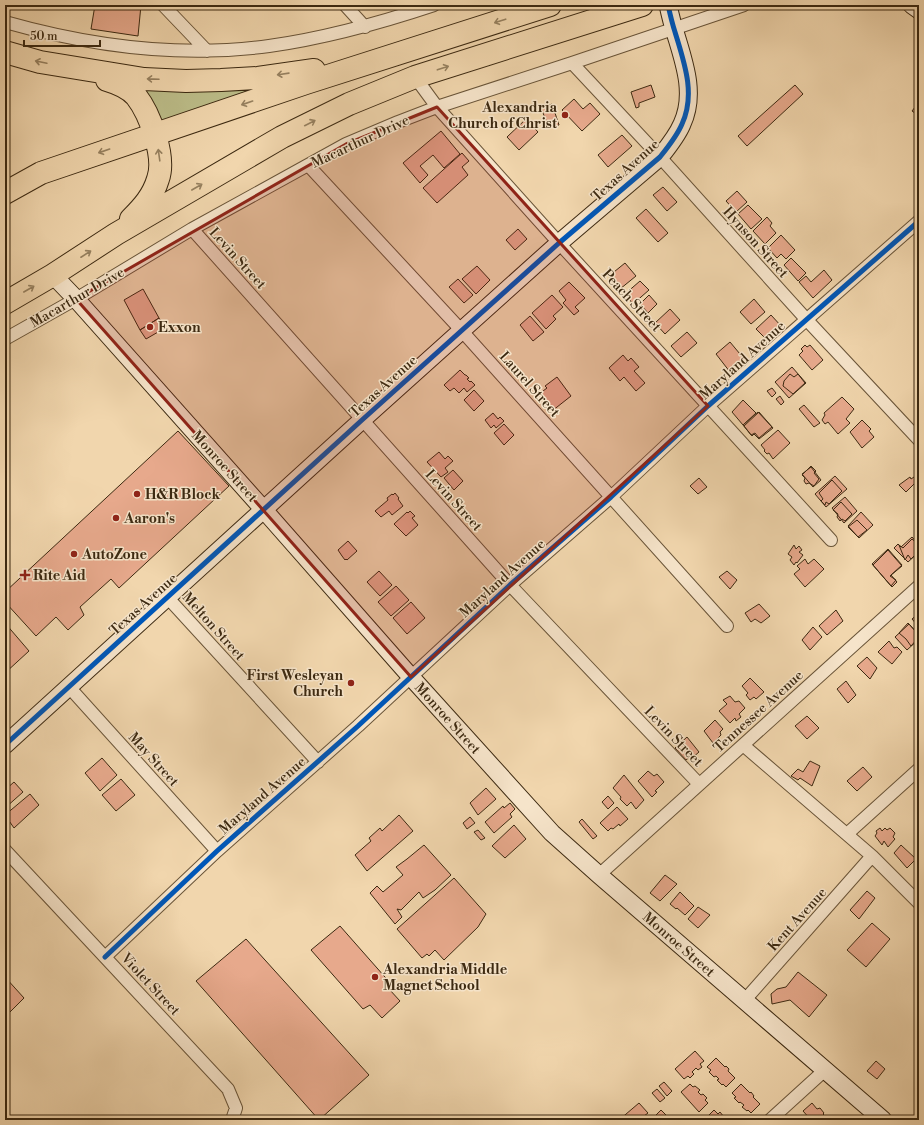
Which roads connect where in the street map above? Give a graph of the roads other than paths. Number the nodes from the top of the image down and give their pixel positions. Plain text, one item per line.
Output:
1 (163, 5) edge
2 (345, 5) edge
3 (434, 5) edge
4 (550, 5) edge
5 (642, 5) edge
6 (668, 5) edge
7 (744, 5) edge
8 (912, 5) edge
9 (919, 10) edge
10 (5, 22) edge
11 (365, 27) junction
12 (674, 29) junction
13 (430, 44) junction
14 (207, 51) junction
15 (5, 52) edge
16 (572, 63) junction
17 (78, 69) junction
18 (415, 77) junction
19 (437, 107) junction
20 (154, 134) junction
21 (660, 157) junction
22 (308, 165) junction
23 (5, 193) edge
24 (919, 221) edge
25 (192, 229) junction
26 (116, 234) junction
27 (559, 243) junction
28 (53, 275) junction
29 (76, 299) junction
30 (5, 303) edge
31 (806, 320) junction
32 (462, 331) junction
33 (5, 339) edge
34 (708, 406) junction
35 (362, 420) junction
36 (919, 440) edge
37 (611, 497) junction
38 (264, 510) junction
39 (831, 540) dead end
40 (510, 585) junction
41 (919, 586) edge
42 (168, 598) junction
43 (727, 626) dead end
44 (411, 677) junction
45 (69, 687) junction
46 (5, 745) edge
47 (743, 745) junction
48 (318, 762) junction
49 (919, 769) edge
50 (699, 784) junction
51 (847, 834) junction
52 (5, 850) edge
53 (217, 851) junction
54 (872, 856) junction
55 (599, 875) junction
56 (919, 903) edge
57 (105, 957) junction
58 (744, 1001) junction
59 (825, 1070) junction
60 (232, 1120) edge
61 (770, 1120) edge
62 (883, 1120) edge

1 - 14 street
2 - 11 street
3 - 11 street
4 -> 13 highway
18 -> 5 highway
6 - 12 main road, Texas Avenue
7 - 12 street, Macarthur Drive
8 - 9 main road
10 - 14 street
11 - 14 street
12 - 16 street, Macarthur Drive
12 - 21 main road, Texas Avenue
13 -> 17 highway
13 -> 20 highway
17 -> 15 highway
16 - 19 street, Macarthur Drive
16 - 21 street, Hynson Street
17 - 20 highway
18 - 19 street, Peach Street
26 -> 18 highway
19 - 22 street, Macarthur Drive
19 - 27 street, Peach Street
20 -> 23 highway
26 -> 20 highway
21 - 27 main road, Texas Avenue
21 - 31 street, Hynson Street
22 - 25 street, Macarthur Drive
22 - 32 street, Laurel Street
24 - 31 street, Maryland Avenue
25 - 29 street, Macarthur Drive
25 - 35 street, Levin Street
28 -> 26 highway
27 - 32 main road, Texas Avenue
27 - 34 street, Peach Street
28 - 29 main road, Monroe Street
30 -> 28 highway
29 - 33 street, Macarthur Drive
29 - 38 main road, Monroe Street
31 - 34 street, Maryland Avenue
31 - 36 street, Hynson Street
32 - 35 main road, Texas Avenue
32 - 37 street, Laurel Street
34 - 37 street, Maryland Avenue
34 - 39 street, Peach Street
35 - 38 main road, Texas Avenue
35 - 40 street, Levin Street
37 - 40 street, Maryland Avenue
37 - 43 street, Laurel Street
38 - 42 main road, Texas Avenue
38 - 44 main road, Monroe Street
40 - 44 street, Maryland Avenue
40 - 50 street, Levin Street
41 - 47 street, Tennessee Avenue
42 - 45 main road, Texas Avenue
42 - 48 street, Melton Street
44 - 48 street, Maryland Avenue
44 - 55 main road, Monroe Street
45 - 46 main road, Texas Avenue
45 - 53 street, May Street
47 - 50 street, Tennessee Avenue
47 - 51 street
48 - 53 street, Maryland Avenue
49 - 51 street
50 - 55 street, Tennessee Avenue
51 - 54 street
52 - 57 street, Violet Street
53 - 57 street, Maryland Avenue
54 - 56 street
54 - 58 street, Kent Avenue
55 - 58 main road, Monroe Street
57 - 60 street, Violet Street
58 - 59 main road, Monroe Street
59 - 61 street
59 - 62 main road, Monroe Street

